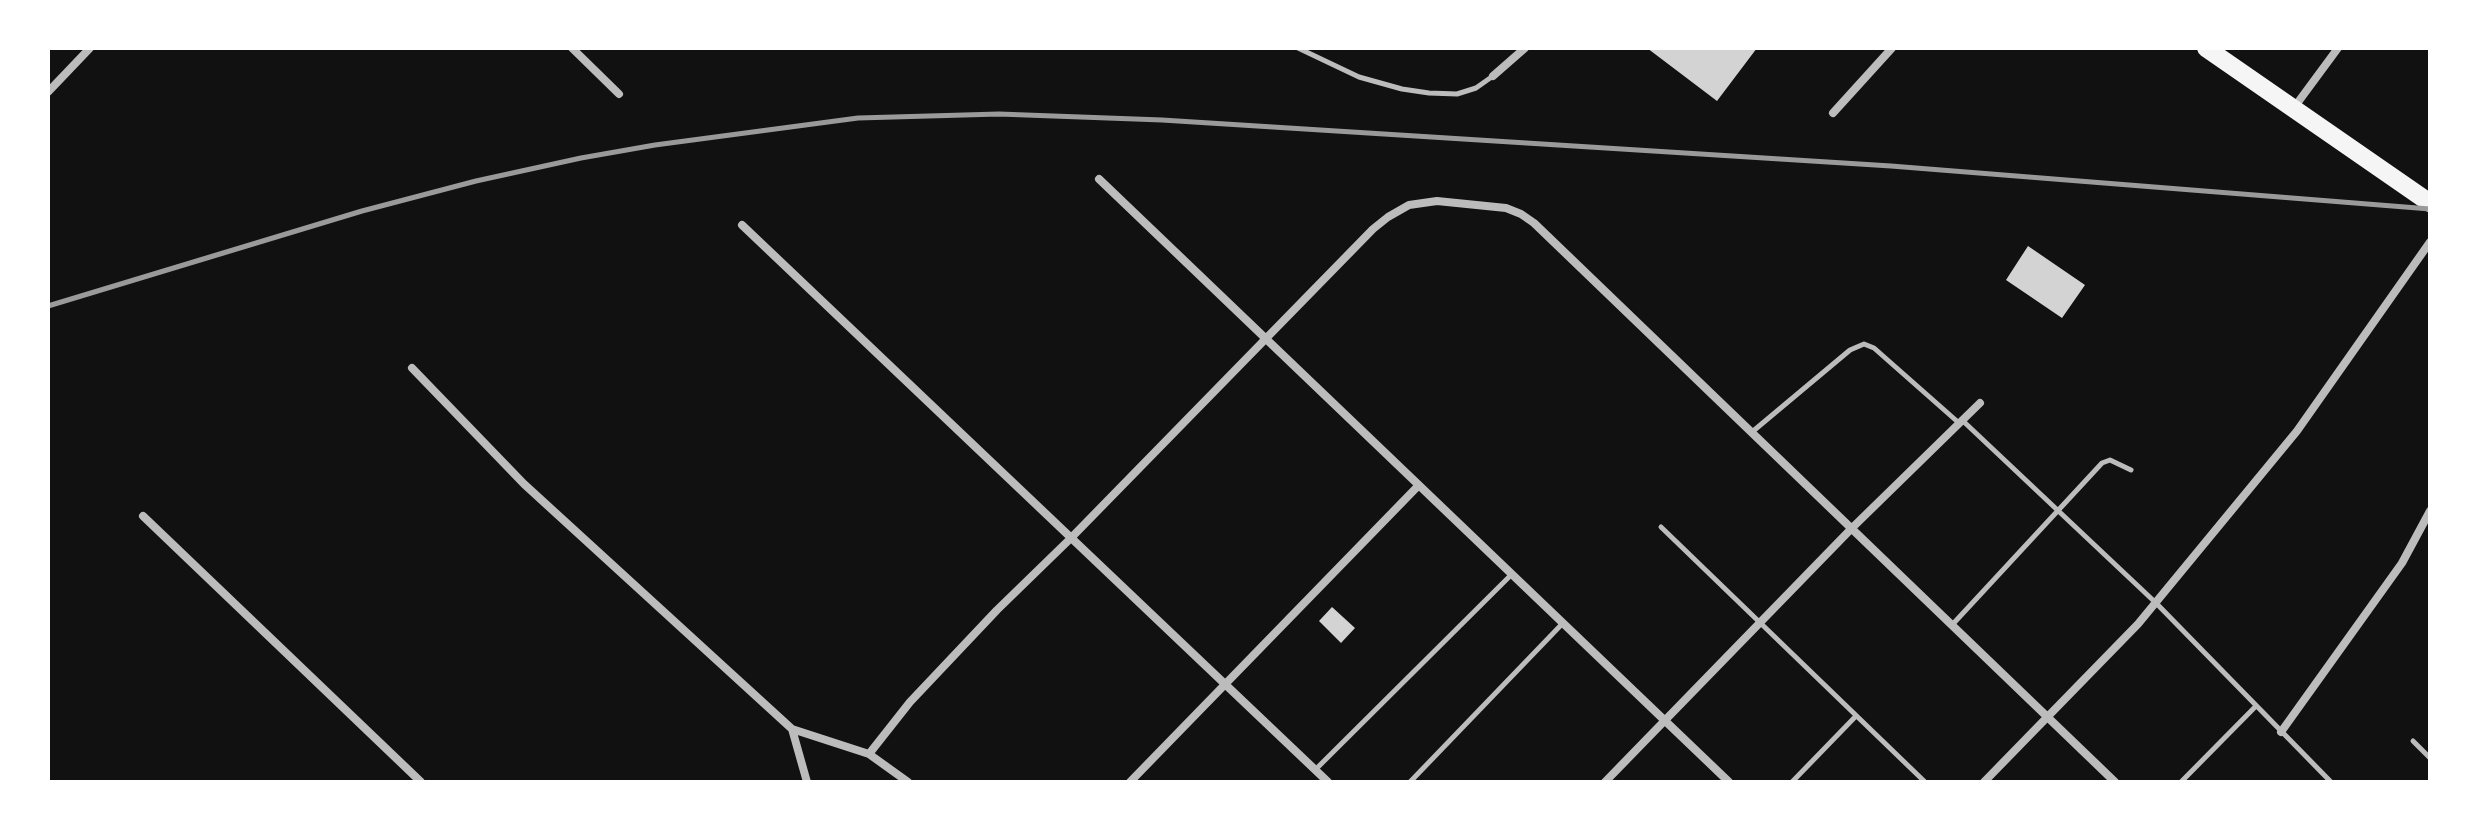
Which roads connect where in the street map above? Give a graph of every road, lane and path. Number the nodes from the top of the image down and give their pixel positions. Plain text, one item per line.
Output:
1 (90, 48) edge
2 (572, 48) edge
3 (1298, 48) edge
4 (1525, 48) edge
5 (1892, 48) edge
6 (2206, 48) edge
7 (2338, 48) edge
8 (1493, 76) joint
9 (48, 92) edge
10 (619, 94) dead end
11 (2293, 109) junction
12 (1833, 113) dead end
13 (1099, 179) dead end
14 (2430, 203) edge
15 (742, 225) dead end
16 (2430, 242) edge
17 (1266, 339) junction
18 (412, 368) dead end
19 (1980, 403) dead end
20 (1961, 422) junction
21 (1752, 432) junction
22 (2131, 470) dead end
23 (1419, 485) junction
24 (2057, 510) junction
25 (2430, 511) edge
26 (143, 516) dead end
27 (1661, 527) dead end
28 (1852, 528) junction
29 (1070, 539) junction
30 (1512, 574) junction
31 (2156, 603) junction
32 (1563, 623) junction
33 (1760, 624) junction
34 (1952, 625) junction
35 (1227, 684) junction
36 (2256, 706) junction
37 (1856, 716) junction
38 (2048, 718) junction
39 (1665, 721) junction
40 (792, 729) junction
41 (2281, 732) junction
42 (2413, 741) dead end
43 (869, 754) junction
44 (2430, 758) edge
45 (1315, 770) junction
46 (421, 782) edge
47 (807, 782) edge
48 (908, 782) edge
49 (1130, 782) edge
50 (1328, 782) edge
51 (1410, 782) edge
52 (1605, 782) edge
53 (1729, 782) edge
54 (1792, 782) edge
55 (1925, 782) edge
56 (1984, 782) edge
57 (2115, 782) edge
58 (2181, 782) edge
59 (2331, 782) edge

1 - 9 street
2 - 10 street
3 - 8 lane
4 - 8 street
5 - 12 street
6 - 11 main road
7 - 11 street
11 - 14 main road
13 - 17 street
15 - 29 street
16 - 31 street
17 - 21 street
17 - 23 street
17 - 29 street
18 - 40 street
19 - 20 street
20 - 21 lane
20 - 24 lane
20 - 28 street
21 - 28 street
22 - 24 lane
23 - 30 street
23 - 35 street
24 - 31 lane
24 - 34 lane
25 - 41 street
26 - 46 street
27 - 33 lane
28 - 33 street
28 - 34 street
29 - 35 street
29 - 43 street
30 - 32 street
30 - 45 lane
31 - 36 lane
31 - 38 street
32 - 39 street
32 - 51 lane
33 - 37 lane
33 - 39 street
34 - 38 street
35 - 45 street
35 - 49 street
36 - 41 lane
36 - 58 lane
37 - 54 lane
37 - 55 lane
38 - 56 street
38 - 57 street
39 - 52 street
39 - 53 street
40 - 43 street
40 - 47 street
41 - 59 lane
42 - 44 lane
43 - 48 street
45 - 50 street

